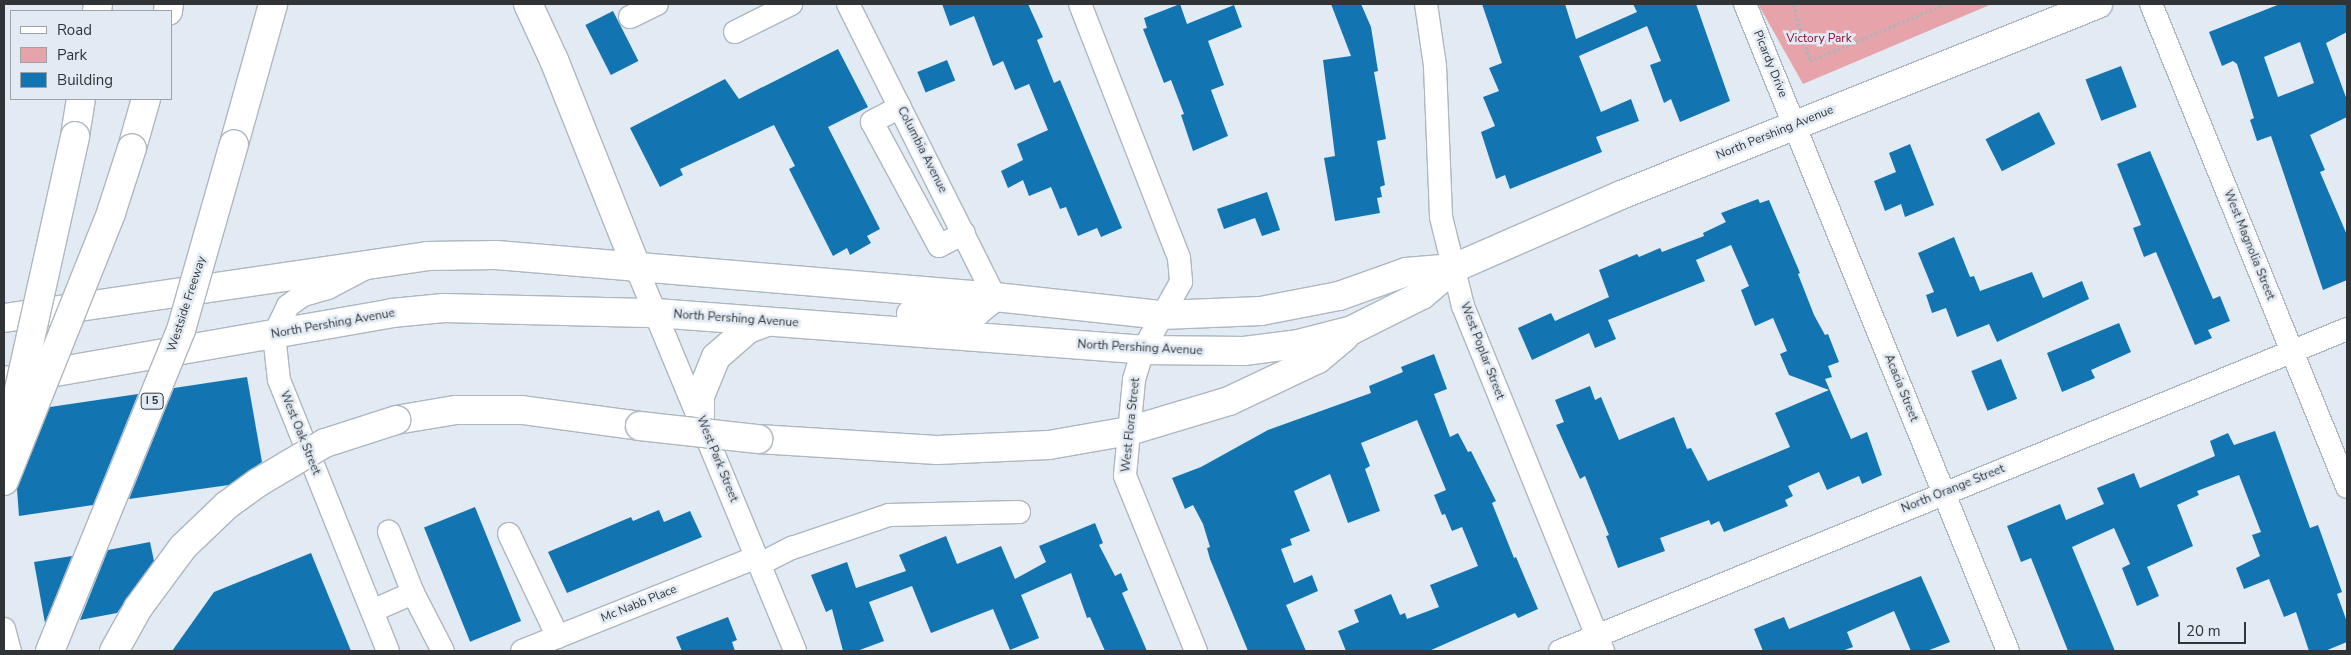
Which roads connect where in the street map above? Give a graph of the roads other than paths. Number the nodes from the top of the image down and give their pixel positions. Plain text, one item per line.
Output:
1 (273, 4) edge
2 (528, 4) edge
3 (657, 4) edge
4 (791, 4) edge
5 (848, 4) edge
6 (1080, 4) edge
7 (1426, 4) edge
8 (1745, 4) edge
9 (2098, 4) edge
10 (2151, 4) edge
11 (630, 17) dead end
12 (735, 32) dead end
13 (82, 100) edge
14 (146, 100) edge
15 (900, 107) junction
16 (1794, 125) junction
17 (964, 233) junction
18 (378, 261) junction
19 (637, 268) junction
20 (1454, 268) junction
21 (995, 297) junction
22 (656, 313) junction
23 (1162, 315) junction
24 (4, 318) edge
25 (768, 322) junction
26 (818, 326) junction
27 (1352, 330) junction
28 (2347, 330) edge
29 (274, 335) junction
30 (1143, 350) junction
31 (2292, 352) junction
32 (4, 381) edge
33 (700, 417) junction
34 (1129, 431) junction
35 (4, 459) edge
36 (4, 481) edge
37 (2347, 487) edge
38 (1944, 493) junction
39 (1019, 512) dead end
40 (389, 532) dead end
41 (509, 534) dead end
42 (758, 561) junction
43 (413, 593) junction
44 (372, 611) junction
45 (4, 629) edge
46 (558, 637) junction
47 (1600, 644) edge
48 (10, 651) edge
49 (50, 651) edge
50 (114, 651) edge
51 (388, 651) edge
52 (443, 651) edge
53 (522, 651) edge
54 (795, 651) edge
55 (1196, 651) edge
56 (1560, 651) edge
57 (2008, 651) edge

1 - 49 main road, Westside Freeway / I 5, bridge
2 - 19 main road
3 - 11 street
4 - 12 street
5 - 15 street, Columbia Avenue
6 - 23 street, West Flora Street
7 - 20 street, West Poplar Street
8 - 16 street, Picardy Drive
9 - 16 main road, North Pershing Avenue
10 - 31 street, West Magnolia Street
13 - 35 main road, bridge
14 - 36 main road, bridge
15 - 17 street, Columbia Avenue
15 - 17 street
16 - 20 main road, North Pershing Avenue
16 - 38 street, Acacia Street
17 - 21 street, Columbia Avenue
18 - 19 main road, North Pershing Avenue
18 - 24 main road, North Pershing Avenue
18 - 29 street
19 - 21 main road, North Pershing Avenue
19 - 22 street, West Park Street
20 - 23 main road, North Pershing Avenue
20 - 27 main road, North Pershing Avenue
20 - 47 street, West Poplar Street
21 - 23 main road, North Pershing Avenue
21 - 26 main road
22 - 25 main road, North Pershing Avenue
22 - 29 main road, North Pershing Avenue
22 - 33 street, West Park Street
23 - 30 street, West Flora Street
25 - 26 main road, North Pershing Avenue
25 - 33 main road
26 - 30 main road, North Pershing Avenue
27 - 30 main road, North Pershing Avenue
27 - 34 main road
28 - 31 street, North Orange Street
29 - 32 main road, North Pershing Avenue
29 - 44 street, West Oak Street
30 - 34 street, West Flora Street
31 - 37 street, West Magnolia Street
31 - 38 street, North Orange Street
33 - 42 street, West Park Street
34 - 50 main road, bridge
34 - 55 street, West Flora Street
38 - 47 street, North Orange Street
38 - 57 street, Acacia Street
39 - 42 street, Mc Nabb Place
40 - 43 street
41 - 46 street
42 - 46 street, Mc Nabb Place
42 - 54 street, West Park Street
43 - 44 street
43 - 52 street
44 - 51 street, West Oak Street
45 - 48 street
46 - 53 street, Mc Nabb Place
47 - 56 street, North Orange Street

